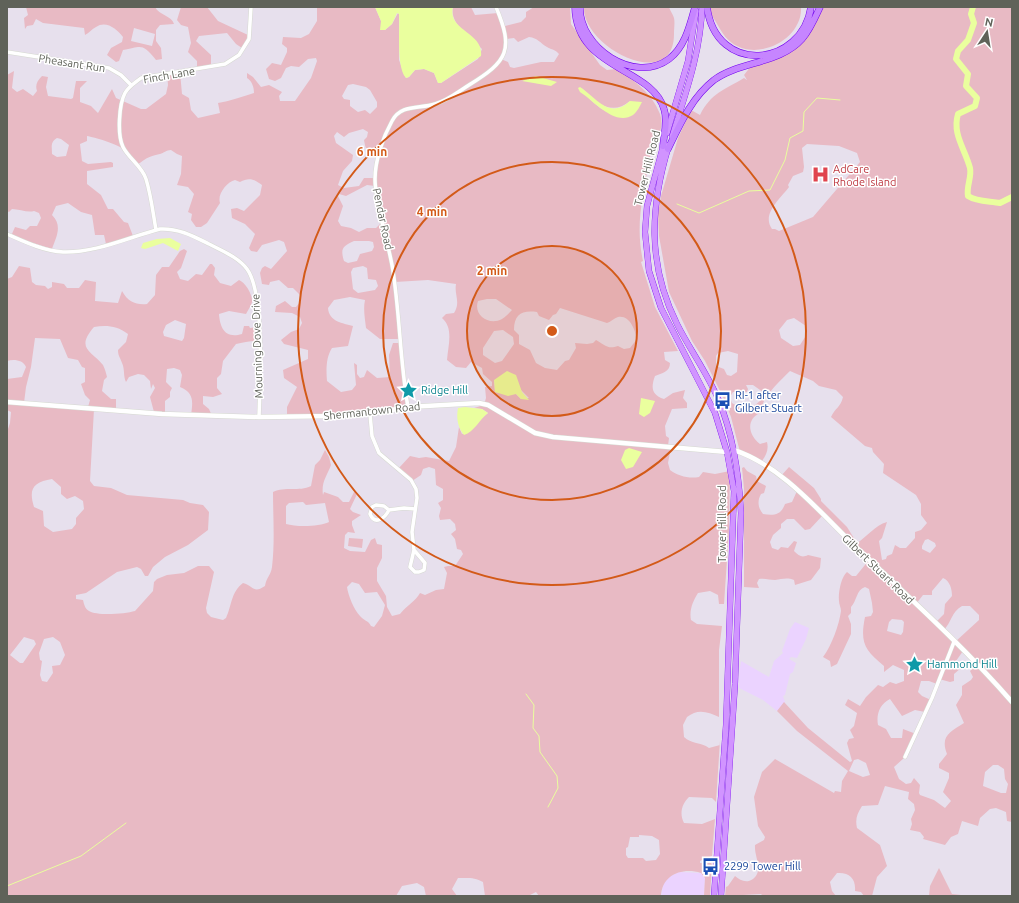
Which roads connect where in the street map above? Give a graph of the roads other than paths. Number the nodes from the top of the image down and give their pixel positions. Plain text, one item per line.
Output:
1 (251, 7) edge
2 (496, 7) edge
3 (575, 7) edge
4 (580, 7) edge
5 (695, 7) edge
6 (702, 7) edge
7 (707, 7) edge
8 (811, 7) edge
9 (820, 7) edge
10 (7, 52) edge
11 (131, 85) junction
12 (666, 147) junction
13 (156, 230) junction
14 (7, 234) edge
15 (7, 402) edge
16 (408, 407) junction
17 (370, 414) junction
18 (259, 417) junction
19 (734, 450) junction
20 (727, 452) junction
21 (414, 509) junction
22 (389, 510) junction
23 (414, 550) junction
24 (729, 639) junction
25 (954, 642) junction
26 (1012, 702) edge
27 (731, 756) junction
28 (905, 757) dead end
29 (714, 896) edge
30 (721, 896) edge

1 - 11 street, Finch Lane
2 - 16 street, Pendar Road
3 - 12 highway
4 - 5 highway
5 - 12 highway, Tower Hill Road
6 - 12 highway, Tower Hill Road
7 - 8 highway
9 - 12 highway
10 - 11 street, Pheasant Run
11 - 13 street, Finch Lane
12 - 19 highway, Tower Hill Road
12 - 20 highway, Tower Hill Road
13 - 14 street, Mourning Dove Drive
13 - 18 street, Mourning Dove Drive
15 - 18 street, Shermantown Road
16 - 17 street, Shermantown Road
16 - 20 street, Shermantown Road
17 - 18 street, Shermantown Road
17 - 21 street
19 - 25 street, Gilbert Stuart Road
19 - 27 highway, Tower Hill Road
20 - 24 highway, Tower Hill Road
21 - 22 street
21 - 23 street
22 - 22 street
23 - 23 street
24 - 27 highway
24 - 29 highway, Tower Hill Road
25 - 26 street, Gilbert Stuart Road
25 - 28 street
27 - 30 highway, Tower Hill Road

